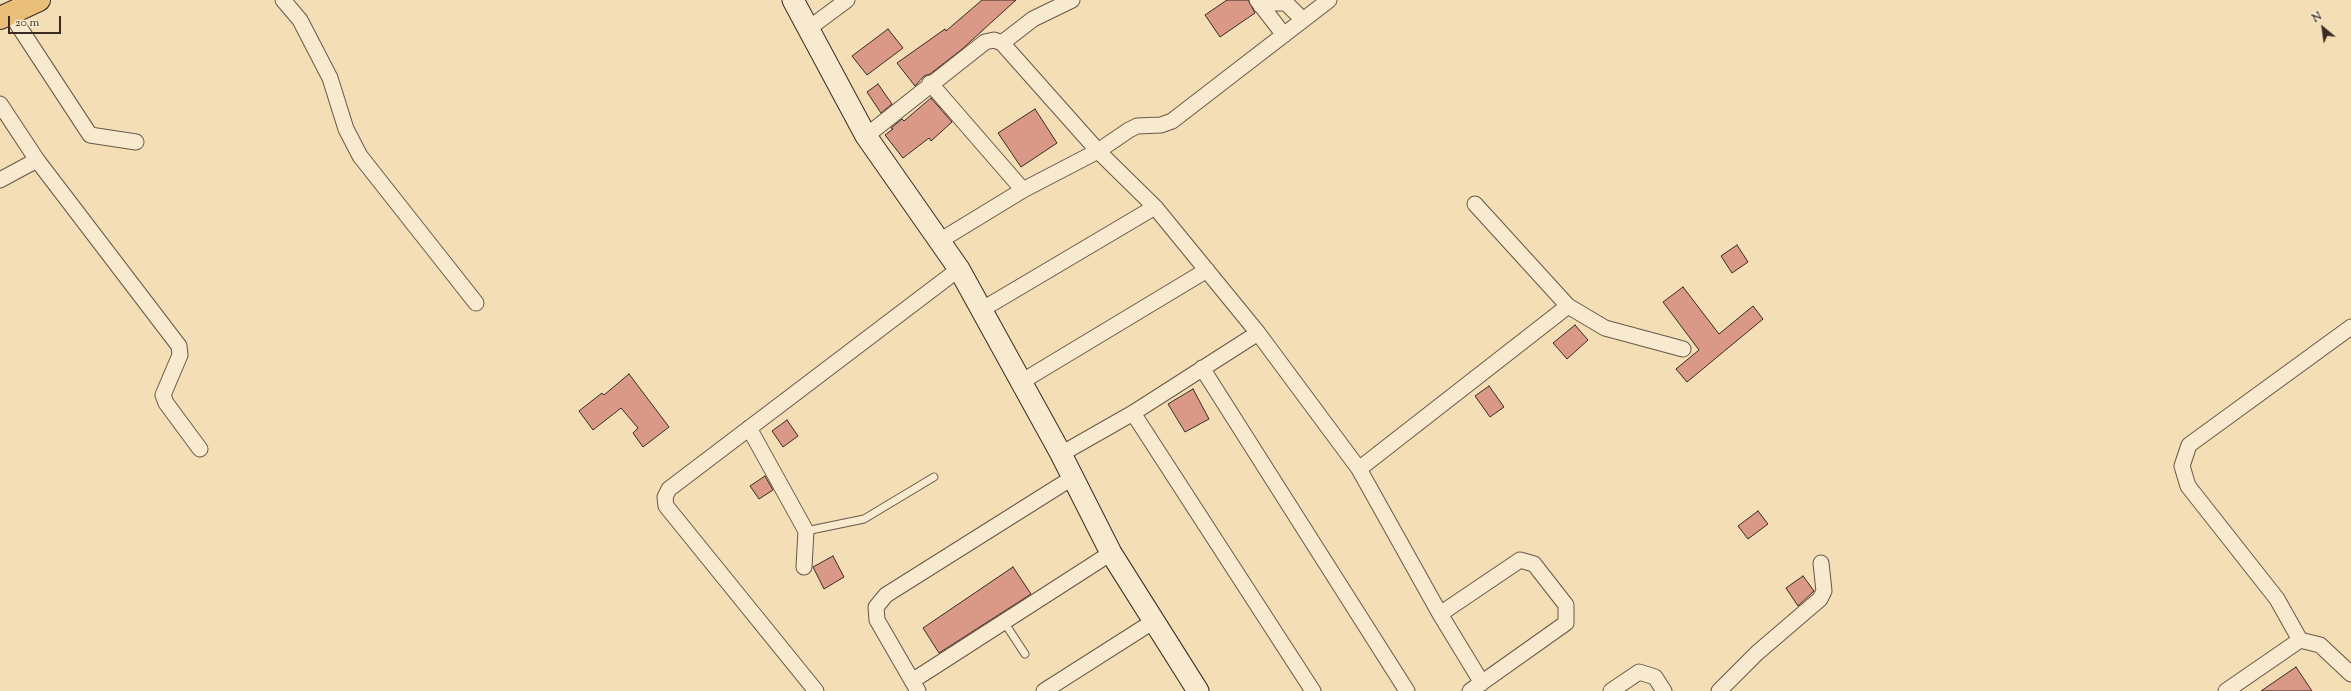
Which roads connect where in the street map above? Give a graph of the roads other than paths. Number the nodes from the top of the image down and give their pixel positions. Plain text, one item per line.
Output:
1 (39, 0) edge
2 (283, 0) edge
3 (793, 0) edge
4 (847, 0) edge
5 (1072, 0) edge
6 (1329, 0) edge
7 (1259, 3) edge
8 (5, 16) edge
9 (1304, 20) junction
10 (808, 29) junction
11 (1284, 35) junction
12 (1002, 43) junction
13 (930, 84) junction
14 (0, 104) edge
15 (866, 136) junction
16 (136, 142) dead end
17 (1098, 151) junction
18 (37, 160) junction
19 (0, 180) edge
20 (1023, 190) junction
21 (1475, 204) dead end
22 (1155, 207) junction
23 (941, 240) junction
24 (959, 269) junction
25 (1206, 270) junction
26 (476, 303) dead end
27 (1568, 306) junction
28 (981, 310) junction
29 (2351, 327) edge
30 (1258, 333) junction
31 (1683, 349) dead end
32 (1202, 368) junction
33 (1021, 382) junction
34 (1133, 413) junction
35 (749, 428) junction
36 (200, 449) dead end
37 (1061, 454) junction
38 (1359, 470) junction
39 (934, 477) dead end
40 (1072, 478) junction
41 (806, 531) junction
42 (1111, 553) junction
43 (1821, 563) dead end
44 (804, 567) dead end
45 (1440, 614) junction
46 (1154, 621) junction
47 (1004, 622) junction
48 (2300, 640) junction
49 (1025, 654) dead end
50 (2351, 674) edge
51 (915, 686) edge
52 (1476, 687) edge
53 (1197, 690) edge
54 (816, 691) edge
55 (1044, 691) edge
56 (1313, 691) edge
57 (1407, 691) edge
58 (1611, 691) edge
59 (1664, 691) edge
60 (1719, 691) edge
61 (2226, 691) edge

1 - 8 main road
2 - 26 street
3 - 10 street
4 - 10 street
5 - 12 street
6 - 9 street
7 - 9 street
7 - 11 street
8 - 16 street
9 - 11 street
10 - 15 street
11 - 17 street
12 - 13 street
12 - 17 street
13 - 15 street
13 - 20 street
14 - 18 street
15 - 23 street
17 - 20 street
17 - 22 street
18 - 19 street
18 - 36 street
20 - 23 street
21 - 27 street
22 - 25 street
22 - 28 street
23 - 24 street
24 - 28 street
24 - 35 street
25 - 30 street
25 - 33 street
27 - 31 street
27 - 38 street
28 - 33 street
29 - 48 street
30 - 32 street
30 - 38 street
32 - 34 street
32 - 57 street
33 - 37 street
34 - 37 street
34 - 56 street
35 - 41 street
35 - 54 street
37 - 40 street
38 - 45 street
39 - 41 lane
40 - 42 street
40 - 51 street
41 - 44 street
42 - 46 street
42 - 47 street
43 - 60 street
45 - 52 street
45 - 52 street
46 - 53 street
46 - 55 street
47 - 49 lane
47 - 51 street
48 - 50 street
48 - 61 street
58 - 59 street

